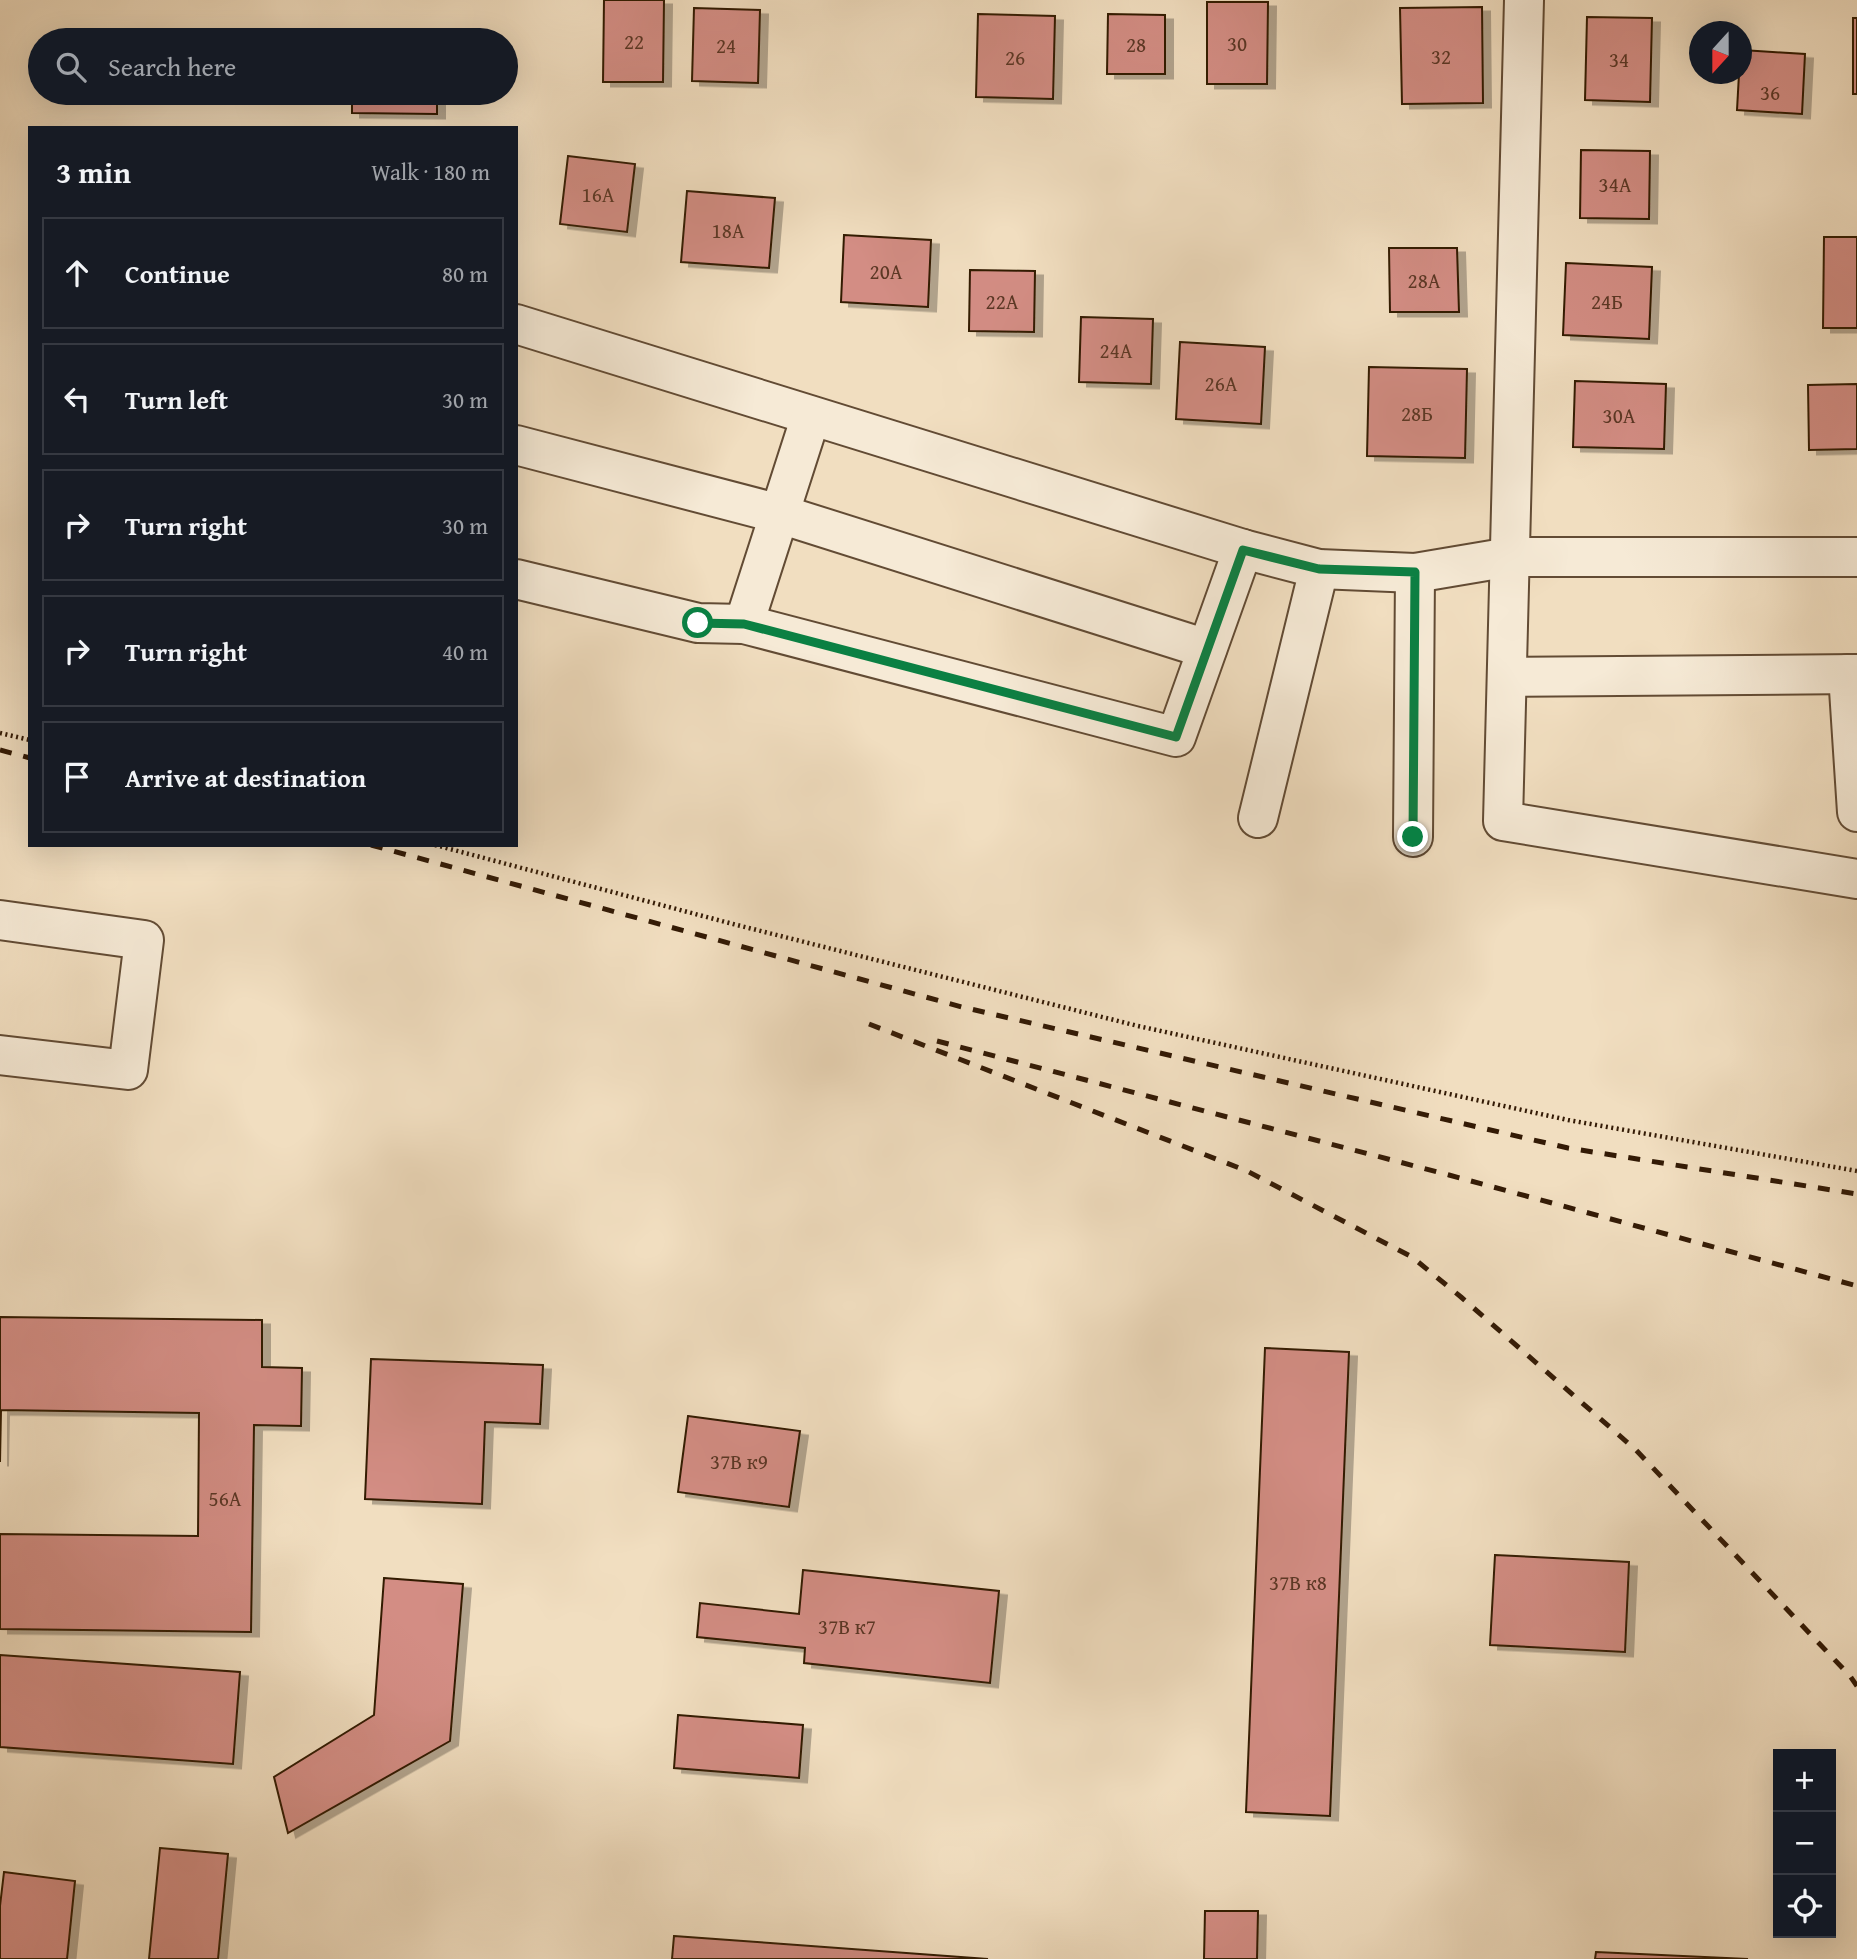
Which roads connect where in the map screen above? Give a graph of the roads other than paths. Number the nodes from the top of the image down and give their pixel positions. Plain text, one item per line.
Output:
1 (1524, 0) edge
2 (518, 325) edge
3 (811, 416) junction
4 (518, 446) edge
5 (780, 514) junction
6 (1243, 550) junction
7 (1510, 557) junction
8 (1857, 557) edge
9 (1319, 569) junction
10 (1415, 572) junction
11 (518, 579) edge
12 (744, 624) junction
13 (1208, 649) junction
14 (1852, 674) edge
15 (1507, 677) junction
16 (1857, 812) edge
17 (1258, 818) dead end
18 (1413, 837) dead end
19 (1857, 879) edge
20 (0, 920) edge
21 (0, 1055) edge

1 - 7 lane
2 - 3 lane
3 - 5 lane
3 - 6 lane
4 - 5 lane
5 - 12 lane
5 - 13 lane
6 - 9 lane
6 - 13 lane
7 - 8 lane
7 - 10 lane
7 - 15 lane
9 - 10 lane
9 - 17 lane
10 - 18 lane
11 - 12 lane
12 - 13 lane
14 - 15 lane
14 - 16 lane
15 - 19 lane
20 - 21 lane

